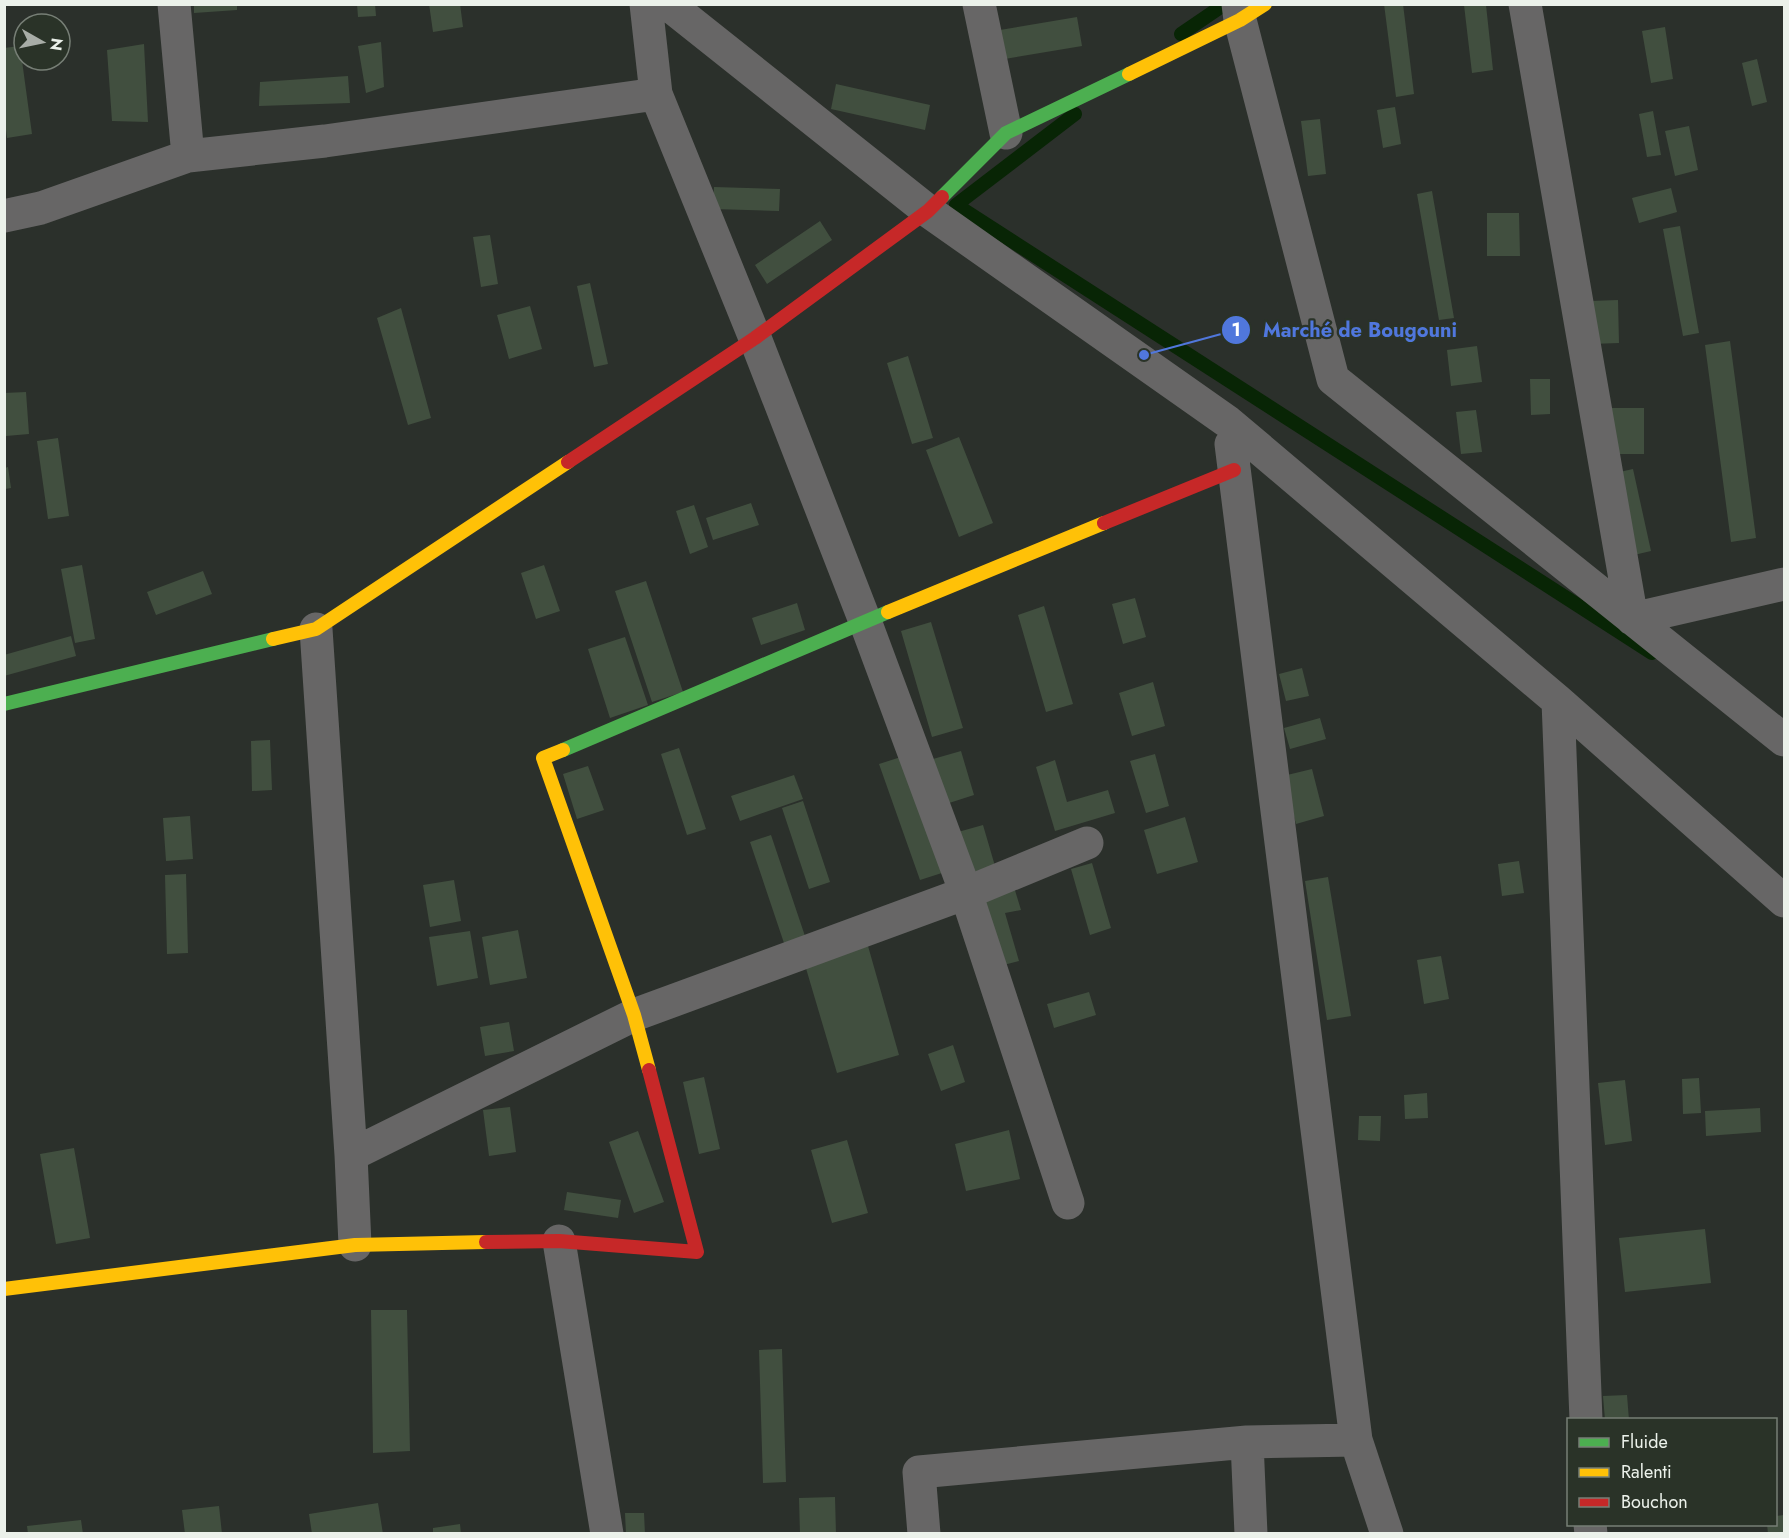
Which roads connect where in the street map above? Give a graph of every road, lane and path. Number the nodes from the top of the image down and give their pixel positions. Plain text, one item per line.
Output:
1 (174, 4) edge
2 (646, 4) edge
3 (668, 4) edge
4 (979, 4) edge
5 (1525, 4) edge
6 (1248, 10) edge
7 (656, 94) junction
8 (1006, 133) junction
9 (188, 156) junction
10 (928, 211) junction
11 (4, 216) edge
12 (754, 338) junction
13 (1228, 422) junction
14 (1234, 470) junction
15 (1785, 584) edge
16 (1632, 619) junction
17 (865, 621) junction
18 (316, 629) junction
19 (1558, 701) junction
20 (4, 704) edge
21 (1785, 740) edge
22 (1087, 843) dead end
23 (966, 893) junction
24 (1785, 902) edge
25 (634, 1016) junction
26 (351, 1155) junction
27 (1068, 1203) dead end
28 (559, 1241) junction
29 (355, 1245) junction
30 (4, 1288) edge
31 (1586, 1418) edge
32 (1356, 1440) junction
33 (1246, 1442) junction
34 (607, 1533) edge
35 (924, 1533) edge
36 (1251, 1533) edge
37 (1387, 1533) edge

1 - 9 street
2 - 7 street
3 - 10 street
4 - 8 street
5 - 16 street
6 - 8 street
6 - 16 street
7 - 9 street
7 - 12 street
8 - 10 street
9 - 11 street
10 - 12 street
10 - 13 street
12 - 17 street
12 - 18 street
13 - 14 street
13 - 19 street
14 - 17 street
14 - 32 street
15 - 16 street
16 - 21 street
17 - 23 street
17 - 25 street
18 - 20 street
18 - 26 street
19 - 24 street
19 - 31 street
22 - 23 street
23 - 25 street
23 - 27 street
25 - 26 street
25 - 28 street
26 - 29 street
28 - 29 street
28 - 34 street
29 - 30 street
32 - 33 street
32 - 37 street
33 - 35 street
33 - 36 street

